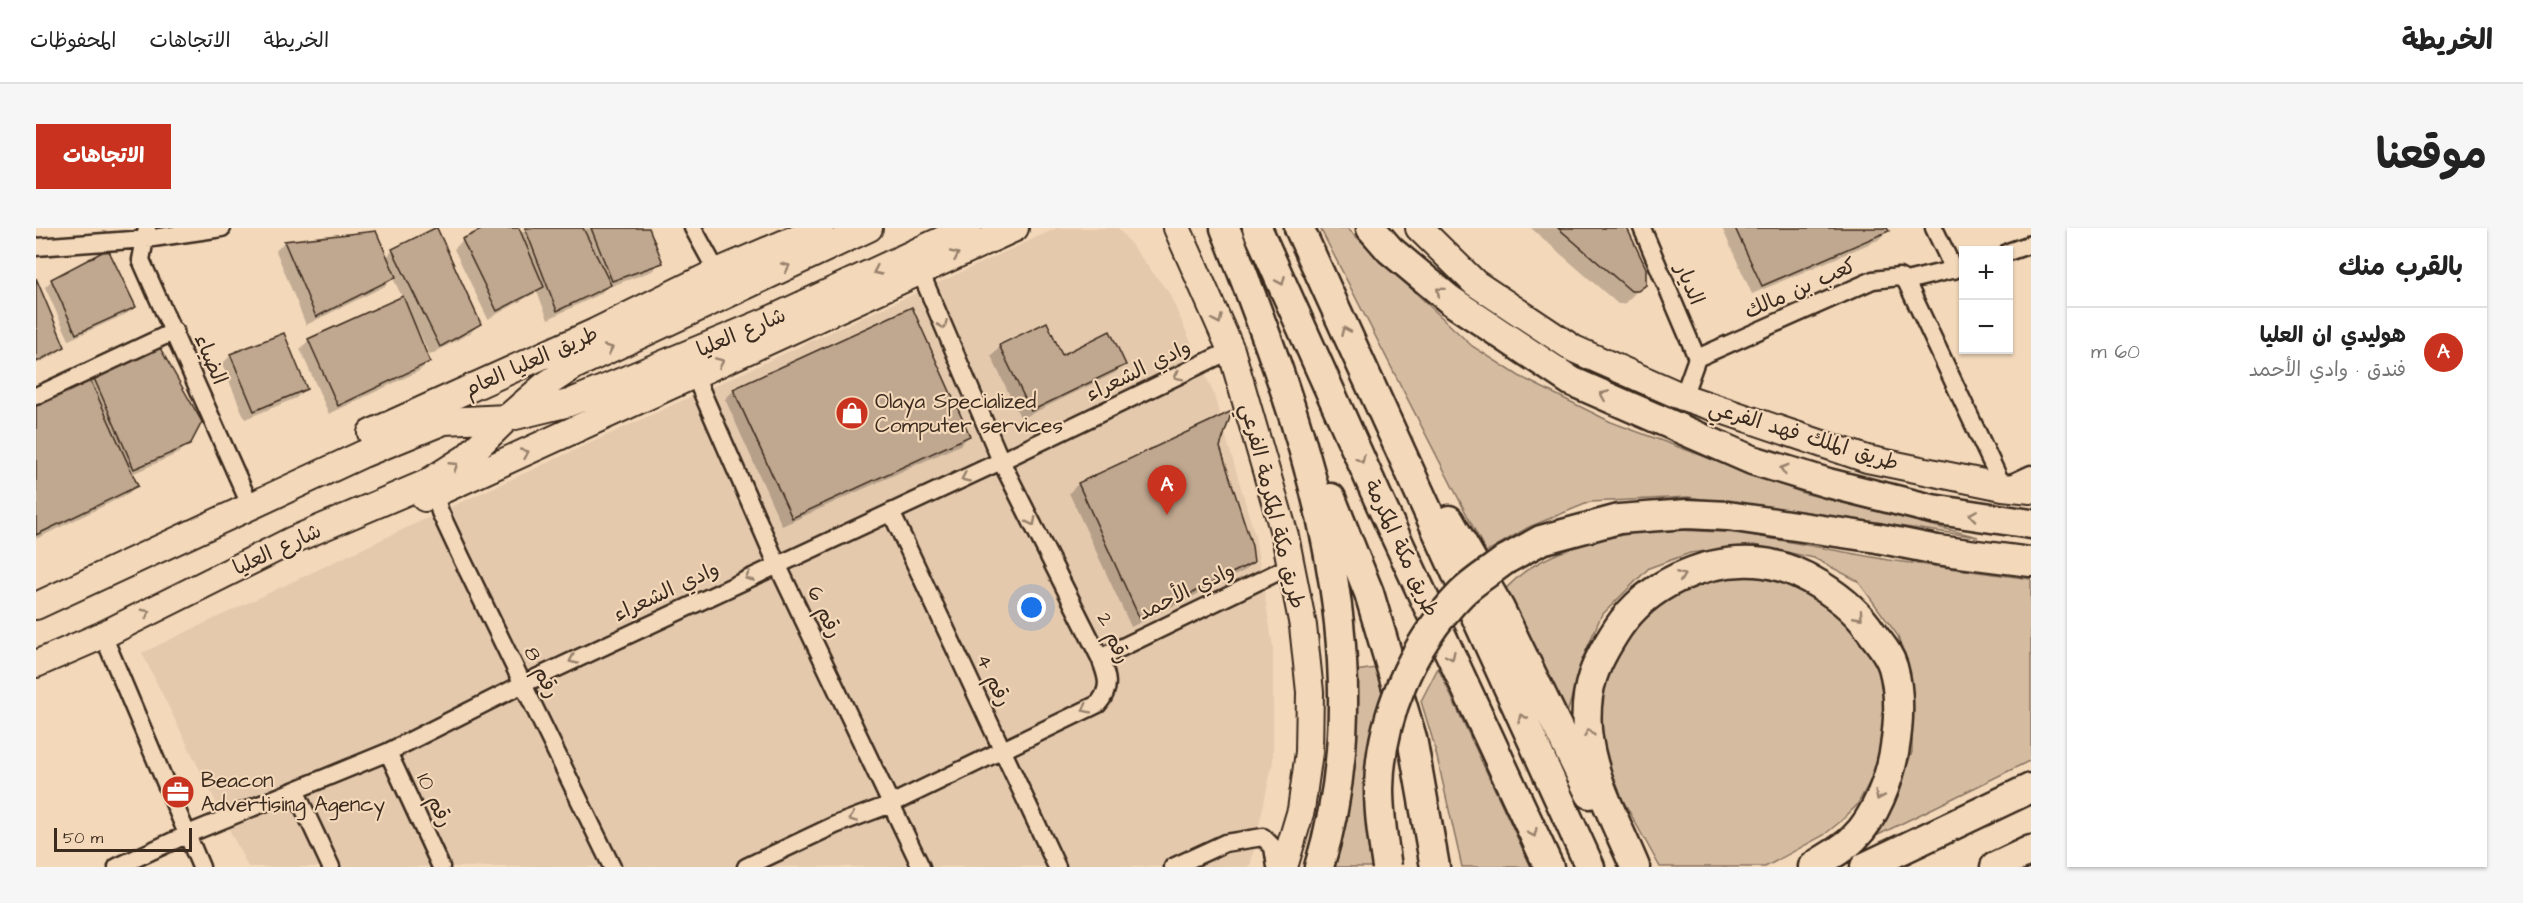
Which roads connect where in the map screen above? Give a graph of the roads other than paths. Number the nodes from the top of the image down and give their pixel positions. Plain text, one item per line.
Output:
1 (222, 228) edge
2 (693, 228) edge
3 (820, 228) edge
4 (869, 228) edge
5 (968, 228) edge
6 (1015, 228) edge
7 (1164, 228) edge
8 (1177, 228) edge
9 (1225, 228) edge
10 (1257, 228) edge
11 (1299, 228) edge
12 (1371, 228) edge
13 (1642, 228) edge
14 (1934, 228) edge
15 (1420, 229) edge
16 (147, 233) edge
17 (2031, 244) edge
18 (36, 247) edge
19 (2013, 250) edge
20 (1959, 269) edge
21 (920, 271) junction
22 (717, 272) junction
23 (1906, 281) junction
24 (1205, 291) junction
25 (1264, 327) junction
26 (175, 332) junction
27 (1231, 350) junction
28 (1357, 358) junction
29 (1697, 358) junction
30 (693, 374) junction
31 (36, 396) edge
32 (1683, 397) junction
33 (507, 418) junction
34 (1001, 461) junction
35 (2031, 474) edge
36 (2003, 488) junction
37 (2031, 490) edge
38 (435, 495) junction
39 (251, 507) junction
40 (891, 512) junction
41 (2031, 524) edge
42 (293, 540) junction
43 (2031, 562) edge
44 (777, 564) junction
45 (1292, 566) junction
46 (36, 606) edge
47 (103, 635) junction
48 (1100, 658) junction
49 (36, 664) edge
50 (523, 684) junction
51 (1002, 750) junction
52 (388, 752) junction
53 (2031, 788) edge
54 (295, 790) junction
55 (891, 804) junction
56 (188, 834) junction
57 (2031, 850) edge
58 (610, 866) edge
59 (117, 867) edge
60 (201, 867) edge
61 (331, 867) edge
62 (441, 867) edge
63 (746, 867) edge
64 (921, 867) edge
65 (1057, 867) edge
66 (1173, 867) edge
67 (1276, 867) edge
68 (1284, 867) edge
69 (1319, 867) edge
70 (1387, 867) edge
71 (1436, 867) edge
72 (1549, 867) edge
73 (1590, 867) edge
74 (1630, 867) edge
75 (1635, 867) edge
76 (1814, 867) edge
77 (1865, 867) edge
78 (1995, 867) edge

1 - 16 street
2 - 22 street
3 - 22 main road, طريق العليا العام
33 -> 4 main road, شارع العليا
5 -> 33 main road, شارع العليا
21 -> 6 main road
7 - 24 main road
8 - 24 main road, طريق مكة المكرمة الفرعي
9 - 25 highway
10 -> 72 highway, طريق مكة المكرمة
28 -> 11 highway, طريق مكة المكرمة
41 -> 12 highway
13 - 29 street, الديار
14 - 20 street
15 - 32 main road
16 - 18 street
16 - 26 street, الضياء
17 - 19 street
20 - 23 street, كعب بن مالك
30 -> 21 main road
21 -> 34 street, رقم 2
22 - 39 main road, طريق العليا العام
23 - 29 street, كعب بن مالك
23 - 36 street
24 -> 27 main road, طريق مكة المكرمة الفرعي
25 - 69 highway
25 - 71 highway
26 - 31 street
26 - 39 street, الضياء
27 -> 34 street, وادي الشعراء
27 - 45 main road, طريق مكة المكرمة الفرعي
73 -> 28 highway, طريق مكة المكرمة
28 - 74 highway
29 - 32 street
38 -> 30 main road
30 - 44 street, رقم 6
32 - 36 main road, طريق الملك فهد الفرعي
33 - 39 main road, شارع العليا
42 -> 33 main road, شارع العليا
34 -> 40 street, وادي الشعراء
34 -> 48 street, رقم 2
35 - 36 street
36 - 37 main road, طريق الملك فهد الفرعي
38 - 42 main road
38 - 50 street, رقم 8
39 - 46 main road, شارع العليا
40 - 44 street, وادي الشعراء
40 - 51 street, رقم 4
47 -> 42 main road, شارع العليا
43 - 70 highway, bridge
44 -> 50 street, وادي الشعراء
44 - 55 street, رقم 6
45 - 48 street, وادي الأحمد
45 - 68 main road, طريق مكة المكرمة الفرعي
47 - 49 main road, شارع العليا
47 - 56 street
48 -> 51 street, رقم 2
50 - 52 street, وادي الشعراء
50 - 58 street, رقم 8
51 - 55 street, رقم 2
51 - 65 street, رقم 4
52 - 54 street, وادي الشعراء
52 - 62 street, رقم 10
53 - 77 highway
54 - 56 street, وادي الشعراء
54 - 61 street
55 -> 63 street, رقم 2
55 - 64 street, رقم 6
56 - 59 street, وادي الشعراء
56 - 60 street
57 - 78 highway
66 - 67 street
75 -> 76 highway

